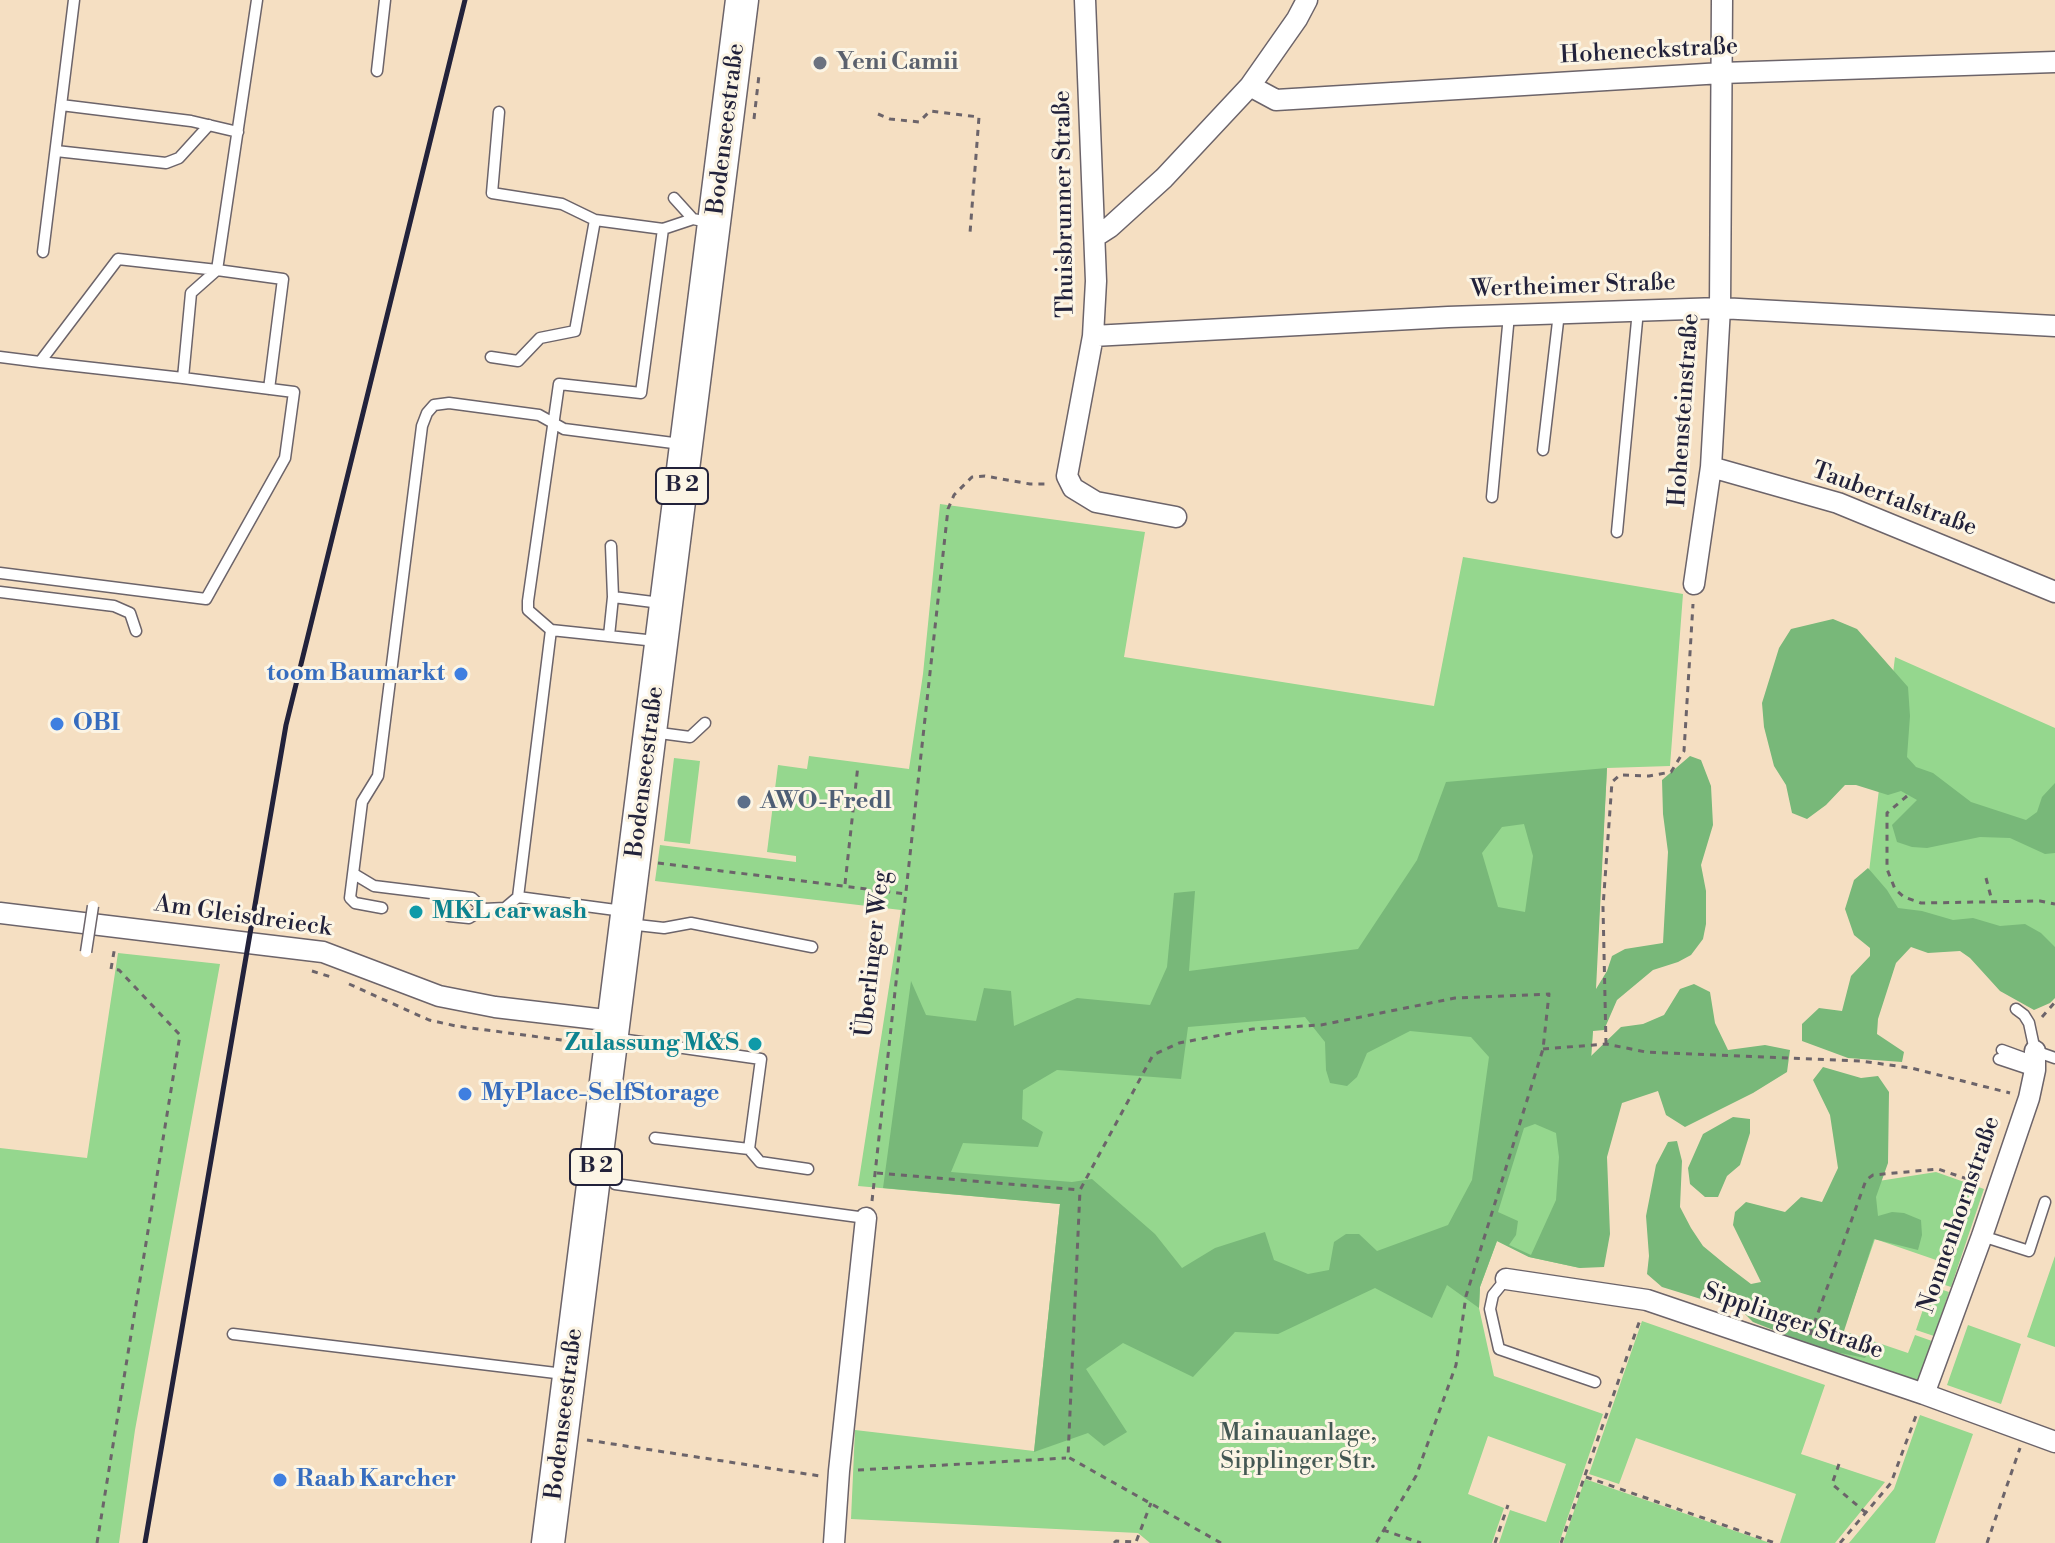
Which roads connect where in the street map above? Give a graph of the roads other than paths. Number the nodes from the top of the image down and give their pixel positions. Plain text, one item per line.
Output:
1 (74, 0) edge
2 (257, 0) edge
3 (385, 0) edge
4 (742, 0) edge
5 (1085, 0) edge
6 (1307, 0) edge
7 (1722, 0) edge
8 (2055, 62) edge
9 (377, 71) dead end
10 (1722, 73) junction
11 (1250, 86) junction
12 (61, 105) junction
13 (499, 112) dead end
14 (209, 125) junction
15 (238, 132) junction
16 (56, 151) junction
17 (674, 198) dead end
18 (595, 220) junction
19 (705, 220) junction
20 (663, 229) junction
21 (1096, 236) junction
22 (43, 252) dead end
23 (217, 270) junction
24 (1720, 308) junction
25 (1638, 310) junction
26 (1559, 313) junction
27 (1509, 315) junction
28 (2055, 326) edge
29 (1093, 336) junction
30 (0, 357) edge
31 (491, 357) dead end
32 (40, 362) junction
33 (183, 378) junction
34 (269, 389) junction
35 (552, 423) junction
36 (687, 444) junction
37 (1543, 450) dead end
38 (1711, 467) junction
39 (1492, 497) dead end
40 (1176, 517) dead end
41 (1617, 532) dead end
42 (611, 546) dead end
43 (0, 573) edge
44 (1694, 584) road end
45 (0, 592) edge
46 (2055, 592) edge
47 (613, 597) junction
48 (667, 604) junction
49 (551, 630) junction
50 (136, 631) dead end
51 (609, 636) junction
52 (662, 642) junction
53 (705, 723) dead end
54 (651, 732) junction
55 (354, 874) junction
56 (518, 897) junction
57 (93, 906) dead end
58 (382, 908) dead end
59 (484, 909) junction
60 (0, 913) edge
61 (449, 916) dead end
62 (627, 918) junction
63 (812, 947) dead end
64 (86, 952) dead end
65 (2014, 1014) dead end
66 (603, 1034) junction
67 (2001, 1055) dead end
68 (2040, 1060) edge
69 (655, 1138) dead end
70 (749, 1149) junction
71 (808, 1169) dead end
72 (615, 1184) dead end
73 (2045, 1202) dead end
74 (866, 1218) joint
75 (1982, 1236) junction
76 (1506, 1279) joint
77 (233, 1334) dead end
78 (570, 1375) junction
79 (1595, 1382) dead end
80 (1924, 1394) junction
81 (2055, 1442) edge
82 (548, 1543) edge
83 (834, 1543) edge

1 - 12 lane
2 - 15 lane
3 - 9 lane
4 - 19 main road, Bodenseestraße / B 2
5 - 21 street, Thuisbrunner Straße
6 - 11 street
7 - 10 street, Hohensteinstraße
8 - 10 street, Hoheneckstraße
10 - 11 street, Hoheneckstraße
10 - 24 street, Hohensteinstraße
11 - 21 street
12 - 14 lane
12 - 16 lane
13 - 18 lane
14 - 15 lane
14 - 16 lane
15 - 23 lane
16 - 22 lane
17 - 19 lane
18 - 20 lane
18 - 31 lane
19 - 20 lane
19 - 36 main road, Bodenseestraße / B 2
20 - 35 lane
21 - 29 street, Thuisbrunner Straße
23 - 32 lane
23 - 33 lane
23 - 34 lane
24 - 25 street, Wertheimer Straße
24 - 28 street, Wertheimer Straße
24 - 38 street, Hohensteinstraße
25 - 26 street, Wertheimer Straße
25 - 41 lane
26 - 27 street, Wertheimer Straße
26 - 37 lane
27 - 29 street, Wertheimer Straße
27 - 39 lane
29 - 40 street, Thuisbrunner Straße
30 - 32 lane
32 - 33 lane
33 - 34 lane
34 - 43 lane
35 - 36 lane
35 - 49 lane
35 - 55 lane
36 - 48 main road, Bodenseestraße / B 2
38 - 44 street, Hohensteinstraße
38 - 46 street, Taubertalstraße
42 - 47 lane
45 - 50 lane
47 - 48 lane
47 - 51 lane
48 - 52 main road, Bodenseestraße / B 2
49 - 51 lane
49 - 56 lane
51 - 52 lane
52 - 54 main road, Bodenseestraße / B 2
53 - 54 lane
54 - 62 main road, Bodenseestraße / B 2
55 - 58 lane
55 - 59 lane
56 - 59 lane
56 - 62 lane
57 - 64 lane, bridge
59 - 61 lane
60 - 66 street, Am Gleisdreieck
62 - 63 lane
62 - 66 main road, Bodenseestraße / B 2
65 - 68 lane
66 - 70 lane
66 - 78 main road, Bodenseestraße / B 2
67 - 68 lane
68 - 75 street, Nonnenhornstraße
69 - 70 lane
70 - 71 lane
72 - 74 lane
73 - 75 lane
74 - 83 street
75 - 80 street, Nonnenhornstraße
76 - 79 lane
76 - 80 street, Sipplinger Straße
77 - 78 lane
78 - 82 main road, Bodenseestraße / B 2
80 - 81 street, Sipplinger Straße

